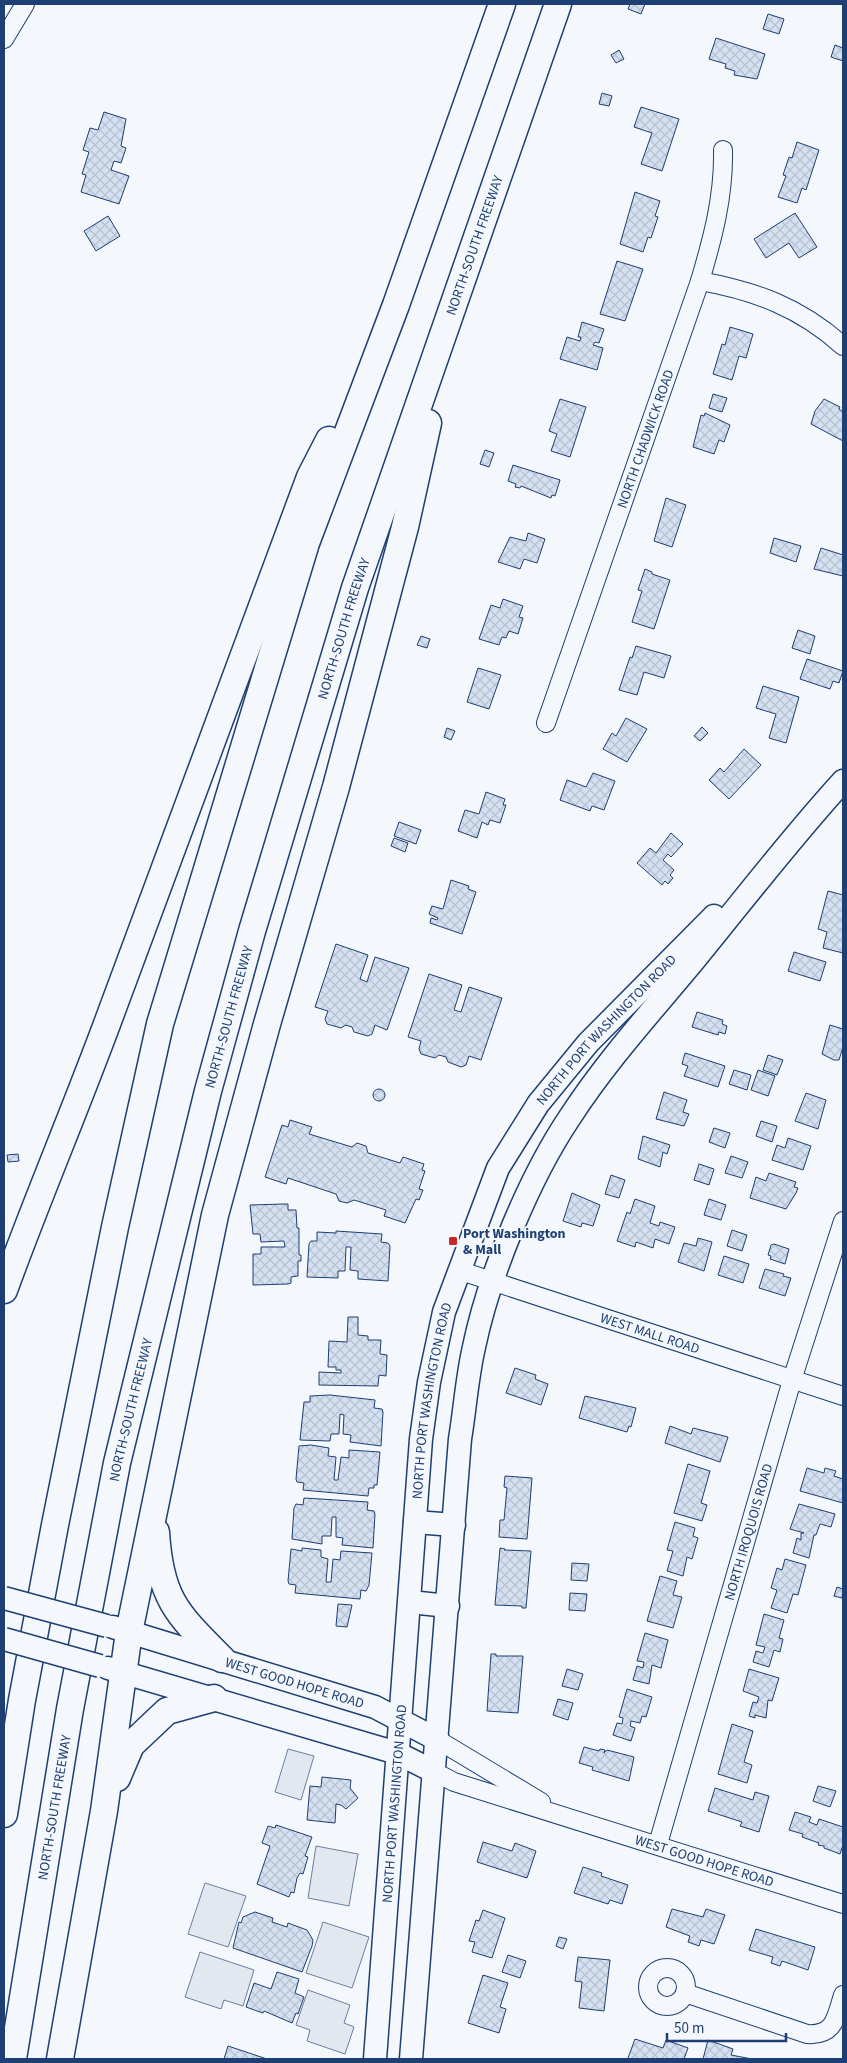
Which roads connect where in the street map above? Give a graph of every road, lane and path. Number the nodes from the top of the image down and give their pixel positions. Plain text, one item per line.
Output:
1 (25, 4) edge
2 (502, 4) edge
3 (558, 4) edge
4 (4, 39) edge
5 (723, 150) dead end
6 (700, 281) junction
7 (396, 304) junction
8 (454, 308) junction
9 (843, 346) edge
10 (546, 723) dead end
11 (843, 781) edge
12 (776, 856) junction
13 (843, 1222) edge
14 (458, 1270) junction
15 (493, 1281) junction
16 (4, 1290) edge
17 (792, 1380) junction
18 (843, 1396) edge
19 (154, 1506) junction
20 (415, 1522) junction
21 (454, 1525) junction
22 (4, 1598) edge
23 (410, 1602) junction
24 (448, 1606) junction
25 (118, 1629) junction
26 (4, 1638) edge
27 (222, 1659) junction
28 (112, 1669) junction
29 (214, 1698) junction
30 (400, 1718) junction
31 (438, 1740) junction
32 (397, 1754) junction
33 (435, 1772) junction
34 (104, 1810) junction
35 (4, 1814) edge
36 (565, 1816) junction
37 (658, 1844) junction
38 (843, 1904) edge
39 (685, 1993) dead end
40 (843, 1995) edge
41 (13, 2059) edge
42 (60, 2059) edge
43 (375, 2059) edge
44 (411, 2059) edge

1 - 4 street
2 - 7 highway
3 - 8 highway, NORTH-SOUTH FREEWAY
5 - 6 street, NORTH CHADWICK ROAD
6 - 9 street
6 - 10 street, NORTH CHADWICK ROAD
7 - 16 highway
7 - 35 highway
8 - 19 highway
8 - 41 highway, NORTH-SOUTH FREEWAY
11 - 12 main road, NORTH PORT WASHINGTON ROAD
12 - 14 main road, NORTH PORT WASHINGTON ROAD
12 - 15 main road, NORTH PORT WASHINGTON ROAD
13 - 17 street, NORTH IROQUOIS ROAD
14 - 15 street, WEST MALL ROAD
14 - 20 main road, NORTH PORT WASHINGTON ROAD
15 - 17 street, WEST MALL ROAD
15 - 21 main road, NORTH PORT WASHINGTON ROAD
17 - 18 street, WEST MALL ROAD
17 - 37 street, NORTH IROQUOIS ROAD
19 - 25 highway
19 - 27 highway
20 - 21 main road
20 - 23 main road, NORTH PORT WASHINGTON ROAD
21 - 24 main road, NORTH PORT WASHINGTON ROAD
22 - 25 main road, WEST GOOD HOPE ROAD, bridge
23 - 24 main road
23 - 30 main road, NORTH PORT WASHINGTON ROAD
24 - 31 main road, NORTH PORT WASHINGTON ROAD
25 - 27 main road, WEST GOOD HOPE ROAD
25 - 28 highway
26 - 28 main road, WEST GOOD HOPE ROAD, bridge
27 - 30 main road, WEST GOOD HOPE ROAD
28 - 29 main road, WEST GOOD HOPE ROAD
28 - 34 highway
29 - 32 main road, WEST GOOD HOPE ROAD
29 - 34 highway
30 - 31 main road, WEST GOOD HOPE ROAD
30 - 32 main road, NORTH PORT WASHINGTON ROAD
31 - 33 main road, NORTH PORT WASHINGTON ROAD
31 - 36 street, WEST GOOD HOPE ROAD
32 - 33 main road, WEST GOOD HOPE ROAD
32 - 43 main road, NORTH PORT WASHINGTON ROAD
33 - 36 street, WEST GOOD HOPE ROAD
33 - 44 main road, NORTH PORT WASHINGTON ROAD
34 - 42 highway
36 - 37 street, WEST GOOD HOPE ROAD
37 - 38 street, WEST GOOD HOPE ROAD
39 - 40 street

